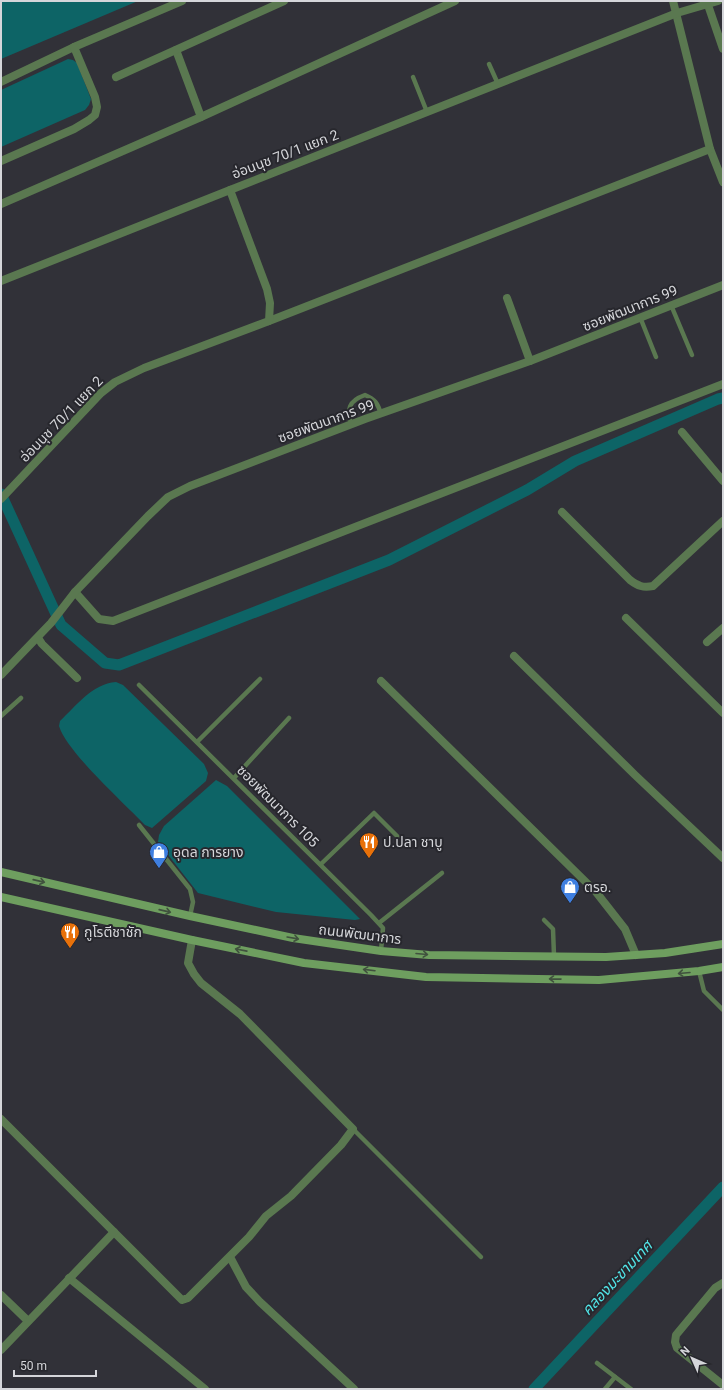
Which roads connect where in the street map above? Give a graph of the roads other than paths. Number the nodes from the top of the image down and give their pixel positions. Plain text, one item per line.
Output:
1 (182, 1) edge
2 (284, 1) edge
3 (455, 1) edge
4 (673, 1) edge
5 (718, 1) edge
6 (708, 5) junction
7 (677, 13) junction
8 (74, 47) junction
9 (723, 49) edge
10 (176, 50) junction
11 (489, 64) dead end
12 (116, 77) dead end
13 (413, 77) dead end
14 (1, 82) edge
15 (498, 84) junction
16 (427, 112) junction
17 (201, 117) junction
18 (710, 150) junction
19 (1, 161) edge
20 (723, 182) edge
21 (230, 190) junction
22 (1, 204) edge
23 (1, 281) edge
24 (723, 285) edge
25 (507, 298) dead end
26 (671, 305) junction
27 (640, 318) junction
28 (269, 321) junction
29 (692, 354) dead end
30 (656, 357) dead end
31 (530, 361) junction
32 (723, 384) edge
33 (381, 415) junction
34 (351, 425) junction
35 (682, 432) dead end
36 (723, 481) edge
37 (1, 499) edge
38 (562, 512) dead end
39 (723, 520) edge
40 (75, 592) junction
41 (626, 618) dead end
42 (723, 628) edge
43 (38, 638) junction
44 (707, 642) dead end
45 (514, 656) dead end
46 (1, 675) edge
47 (77, 678) dead end
48 (260, 679) dead end
49 (381, 681) dead end
50 (139, 685) dead end
51 (21, 698) dead end
52 (723, 713) edge
53 (1, 716) edge
54 (289, 718) dead end
55 (197, 742) junction
56 (234, 778) junction
57 (140, 825) dead end
58 (398, 837) dead end
59 (723, 858) edge
60 (321, 864) junction
61 (1, 872) edge
62 (442, 873) dead end
63 (1, 896) edge
64 (190, 916) junction
65 (544, 920) dead end
66 (379, 923) junction
67 (192, 940) junction
68 (723, 944) edge
69 (381, 951) junction
70 (636, 955) junction
71 (554, 956) junction
72 (723, 967) edge
73 (699, 972) junction
74 (723, 1010) edge
75 (1, 1120) edge
76 (353, 1129) junction
77 (114, 1232) junction
78 (230, 1257) junction
79 (481, 1257) dead end
80 (69, 1278) junction
81 (723, 1283) edge
82 (1, 1295) edge
83 (28, 1321) junction
84 (1, 1350) edge
85 (597, 1363) dead end
86 (615, 1377) junction
87 (723, 1385) edge
88 (204, 1389) edge
89 (354, 1389) edge
90 (605, 1389) edge
91 (631, 1389) edge

1 - 8 street
2 - 10 street
3 - 17 street
4 - 7 street
5 - 6 street, อ่อนนุช 70/1 แยก 2
6 - 7 street, อ่อนนุช 70/1 แยก 2
6 - 9 street
7 - 15 street, อ่อนนุช 70/1 แยก 2
7 - 18 street
8 - 14 street
8 - 19 street
10 - 12 street
10 - 17 street
11 - 15 lane
13 - 16 lane
15 - 16 street, อ่อนนุช 70/1 แยก 2
16 - 21 street, อ่อนนุช 70/1 แยก 2
17 - 22 street
18 - 20 street
18 - 28 street
21 - 23 street
21 - 28 street, อ่อนนุช 70/1 แยก 2
24 - 26 street, ซอยพัฒนาการ 99
25 - 31 street
26 - 27 street, ซอยพัฒนาการ 99
26 - 29 lane
27 - 30 lane
27 - 31 street, ซอยพัฒนาการ 99
28 - 37 street, อ่อนนุช 70/1 แยก 2
31 - 33 street, ซอยพัฒนาการ 99
32 - 40 street
33 - 34 street, ซอยพัฒนาการ 99
33 - 34 lane
34 - 40 street, ซอยพัฒนาการ 99
35 - 36 street
38 - 39 street
40 - 43 street, ซอยพัฒนาการ 99
41 - 52 street
42 - 44 street
43 - 46 street, ซอยพัฒนาการ 99
43 - 47 street
45 - 59 street
48 - 55 lane
49 - 70 street
50 - 55 lane, ซอยพัฒนาการ 105
51 - 53 lane
54 - 56 lane
55 - 56 lane, ซอยพัฒนาการ 105
56 - 60 lane, ซอยพัฒนาการ 105
57 - 64 lane
58 - 60 lane
60 - 66 lane, ซอยพัฒนาการ 105
61 -> 64 main road, ถนนพัฒนาการ
62 - 66 lane
63 - 67 main road
64 -> 69 main road, ถนนพัฒนาการ
65 - 71 lane
66 - 69 lane
73 -> 67 main road
67 - 76 street
68 - 70 main road, ถนนพัฒนาการ
69 -> 71 main road, ถนนพัฒนาการ
70 - 71 main road, ถนนพัฒนาการ
72 - 73 main road
73 - 74 lane
75 - 77 street
76 - 78 street
76 - 79 lane
77 - 78 street
77 - 80 street
78 - 89 street
80 - 83 street
80 - 88 street
81 - 87 street
82 - 83 street
83 - 84 street
85 - 86 lane
86 - 90 lane
86 - 91 lane

